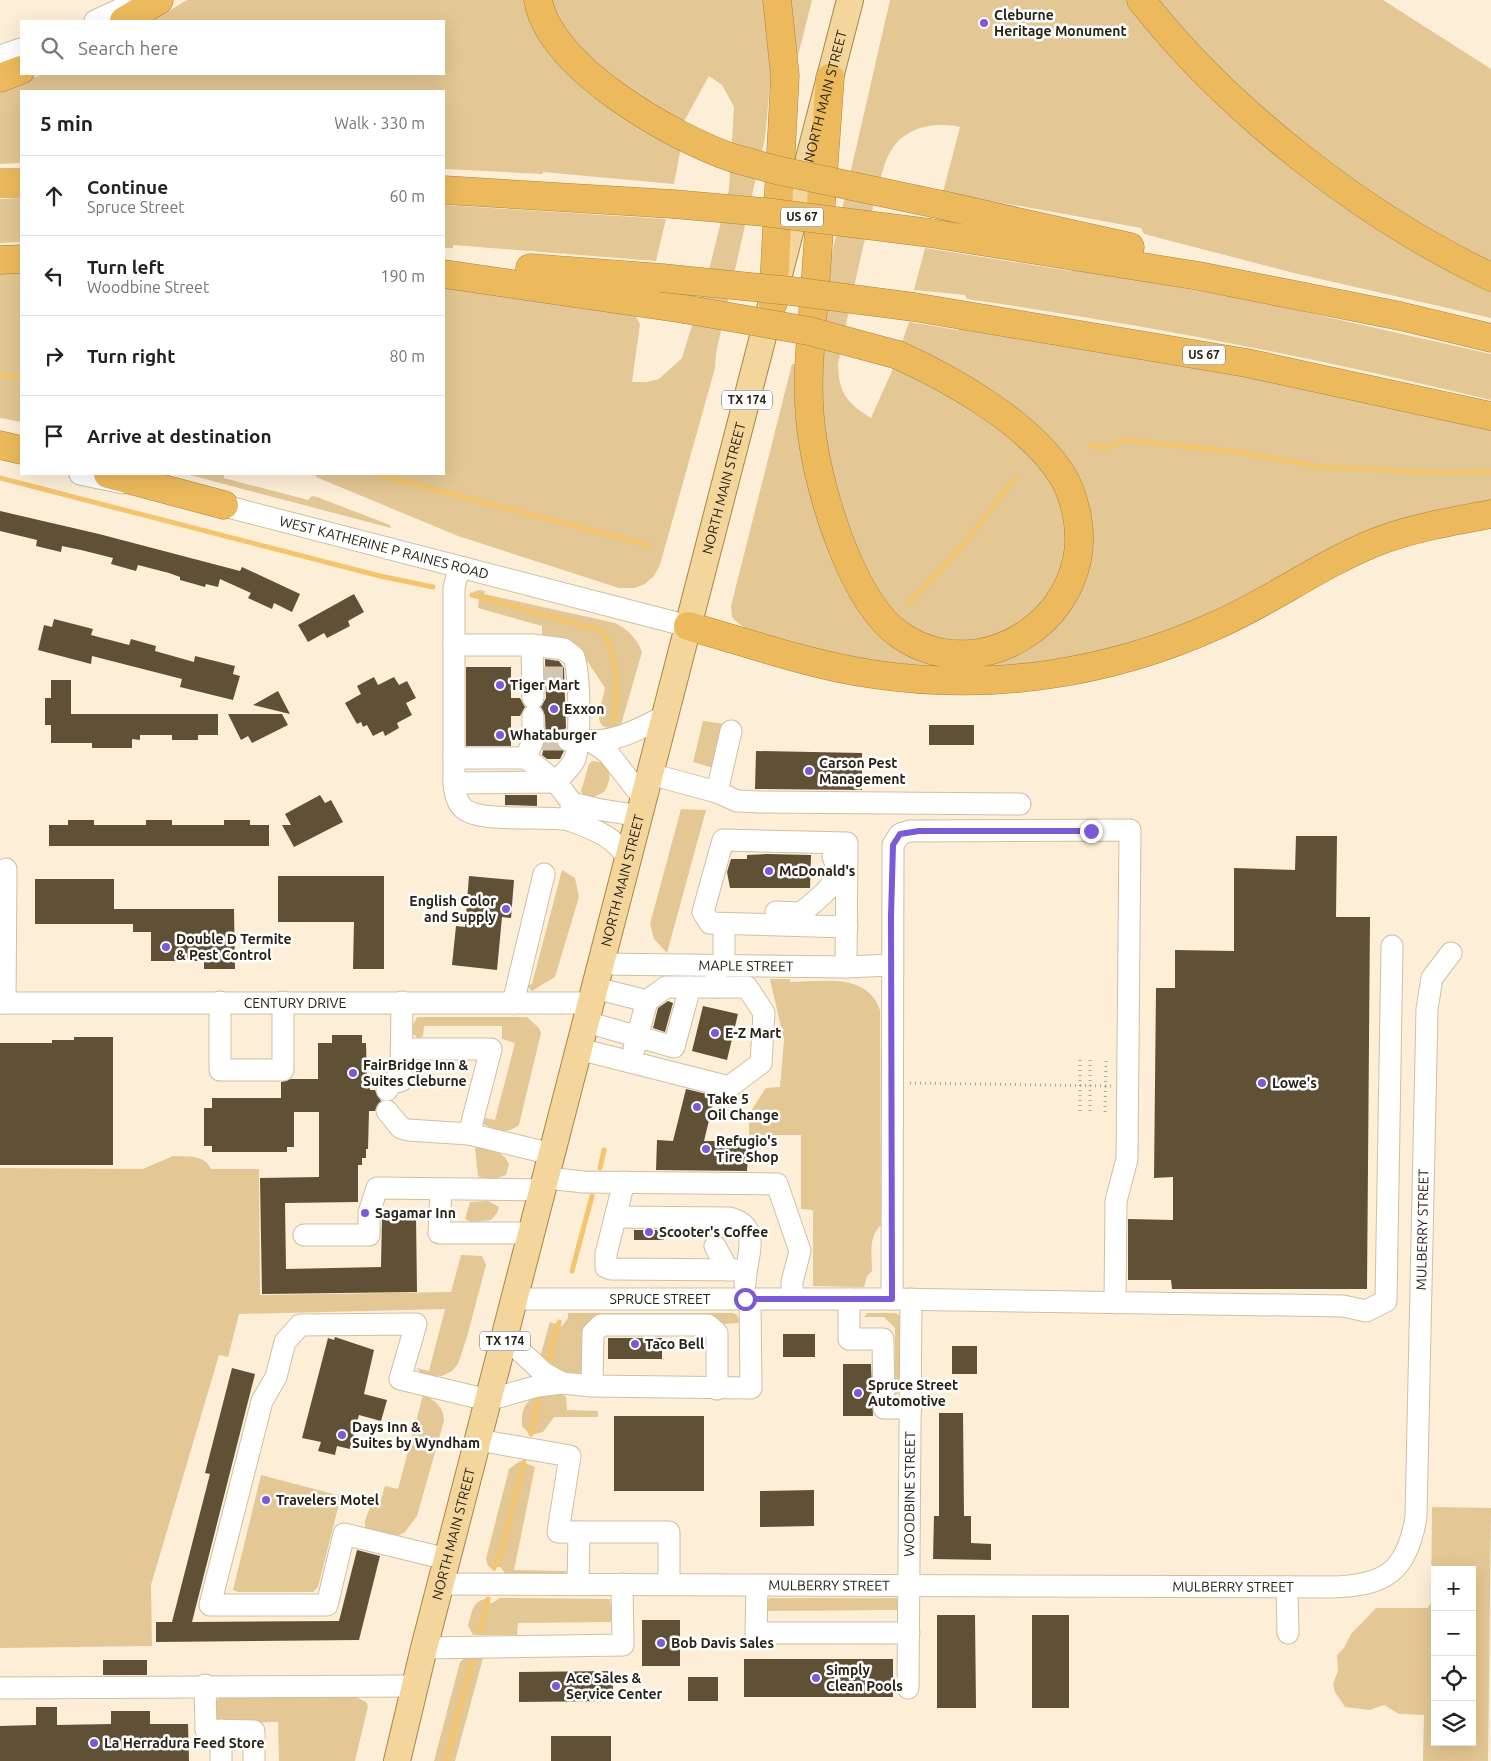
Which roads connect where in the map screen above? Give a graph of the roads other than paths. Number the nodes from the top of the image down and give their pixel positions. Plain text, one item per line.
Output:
1 (140, 0) edge
2 (159, 0) edge
3 (538, 0) edge
4 (777, 0) edge
5 (850, 0) edge
6 (1141, 0) edge
7 (97, 20) edge
8 (126, 20) edge
9 (20, 50) edge
10 (0, 56) edge
11 (20, 70) edge
12 (0, 78) edge
13 (830, 78) junction
14 (0, 183) edge
15 (20, 183) edge
16 (445, 190) edge
17 (20, 259) edge
18 (0, 260) edge
19 (445, 263) edge
20 (445, 274) edge
21 (1491, 277) edge
22 (1300, 295) junction
23 (773, 303) junction
24 (811, 332) edge
25 (811, 332) edge
26 (811, 332) edge
27 (811, 332) edge
28 (1491, 338) edge
29 (1491, 416) edge
30 (0, 445) edge
31 (20, 450) edge
32 (0, 456) edge
33 (20, 461) edge
34 (85, 475) edge
35 (112, 475) edge
36 (224, 505) junction
37 (1491, 514) edge
38 (459, 568) junction
39 (688, 626) junction
40 (454, 645) junction
41 (532, 645) junction
42 (665, 716) junction
43 (731, 731) dead end
44 (579, 740) junction
45 (534, 746) junction
46 (454, 758) junction
47 (650, 774) junction
48 (556, 782) junction
49 (454, 784) junction
50 (717, 792) junction
51 (1020, 804) dead end
52 (642, 807) junction
53 (570, 811) junction
54 (720, 850) junction
55 (628, 860) junction
56 (6, 869) dead end
57 (544, 874) dead end
58 (731, 924) junction
59 (847, 927) junction
60 (1392, 946) dead end
61 (1451, 954) dead end
62 (601, 964) junction
63 (892, 965) junction
64 (720, 966) junction
65 (846, 967) junction
66 (690, 987) junction
67 (716, 987) junction
68 (647, 1001) junction
69 (220, 1002) junction
70 (283, 1002) junction
71 (402, 1002) junction
72 (2, 1003) edge
73 (513, 1003) junction
74 (590, 1004) junction
75 (637, 1037) junction
76 (401, 1049) junction
77 (579, 1049) junction
78 (631, 1062) junction
79 (469, 1134) junction
80 (547, 1174) junction
81 (624, 1182) junction
82 (441, 1189) junction
83 (615, 1217) junction
84 (532, 1233) junction
85 (304, 1236) dead end
86 (716, 1246) dead end
87 (736, 1270) junction
88 (792, 1298) junction
89 (515, 1299) junction
90 (748, 1299) junction
91 (849, 1299) junction
92 (902, 1299) junction
93 (1110, 1303) junction
94 (506, 1338) junction
95 (562, 1383) junction
96 (592, 1386) junction
97 (717, 1389) junction
98 (488, 1400) junction
99 (911, 1408) junction
100 (478, 1440) junction
101 (579, 1532) junction
102 (447, 1559) junction
103 (441, 1584) junction
104 (578, 1584) junction
105 (622, 1584) junction
106 (669, 1584) junction
107 (909, 1585) junction
108 (757, 1586) junction
109 (1288, 1587) junction
110 (1288, 1633) dead end
111 (908, 1634) junction
112 (424, 1648) junction
113 (206, 1685) junction
114 (416, 1686) junction
115 (0, 1688) edge
116 (908, 1688) dead end
117 (220, 1730) junction
118 (221, 1761) edge
119 (254, 1761) edge
120 (397, 1761) edge

1 - 7 street
2 - 8 highway
3 - 22 highway, bridge
4 - 23 highway
5 - 13 main road, NORTH MAIN STREET / TX 174
6 - 21 highway
9 - 10 street
11 - 12 highway
13 - 23 main road, NORTH MAIN STREET / TX 174
13 - 27 highway, bridge
14 - 15 highway
16 - 22 highway, US 67, bridge
17 - 18 highway
19 - 29 highway, US 67, bridge
20 - 24 highway, bridge
22 - 28 highway, US 67
23 - 39 main road, NORTH MAIN STREET / TX 174
25 - 26 highway, bridge
30 - 31 highway
32 - 33 street
34 - 36 street, WEST KATHERINE P RAINES ROAD
35 - 36 highway
36 - 38 street, WEST KATHERINE P RAINES ROAD
37 - 39 highway
38 - 39 street, WEST KATHERINE P RAINES ROAD
38 - 40 street
39 - 42 main road, NORTH MAIN STREET / TX 174
40 - 41 street
40 - 46 street
41 - 44 street
41 - 45 street
42 - 44 street
42 - 47 main road, NORTH MAIN STREET / TX 174
43 - 50 street
44 - 48 street
44 - 52 street
45 - 46 street
45 - 48 street
46 - 49 street
47 - 50 street
47 - 52 main road, NORTH MAIN STREET / TX 174
48 - 49 street
48 - 53 street
49 - 53 street
50 - 51 street
52 - 53 street
52 - 55 main road, NORTH MAIN STREET / TX 174
53 - 55 street
54 - 58 street
54 - 58 street
54 - 59 street
55 - 62 main road, NORTH MAIN STREET / TX 174
56 - 72 street
57 - 73 street
58 - 59 street
58 - 64 street
59 - 65 street
60 - 93 street, SPRUCE STREET
61 - 109 street, MULBERRY STREET
62 - 64 street, MAPLE STREET
62 - 74 main road, NORTH MAIN STREET / TX 174
63 - 65 street, MAPLE STREET
63 - 92 street, WOODBINE STREET
63 - 93 street, WOODBINE STREET
64 - 65 street, MAPLE STREET
64 - 67 street
66 - 67 street
66 - 68 street
66 - 75 street
67 - 78 street
68 - 74 street
68 - 75 street
69 - 70 street, CENTURY DRIVE
69 - 70 street
69 - 72 street, CENTURY DRIVE
70 - 71 street, CENTURY DRIVE
71 - 73 street, CENTURY DRIVE
71 - 76 street
73 - 74 street, CENTURY DRIVE
74 - 75 street
74 - 77 main road, NORTH MAIN STREET / TX 174
75 - 78 street
76 - 79 street
76 - 79 street
77 - 78 street
77 - 80 main road, NORTH MAIN STREET / TX 174
79 - 80 street
80 - 81 street
80 - 82 street
80 - 84 main road, NORTH MAIN STREET / TX 174
81 - 83 street
81 - 88 street
82 - 84 street
82 - 85 street
83 - 87 street
83 - 87 street
84 - 89 main road, NORTH MAIN STREET / TX 174
86 - 87 street
87 - 90 street
88 - 90 street, SPRUCE STREET
88 - 91 street, SPRUCE STREET
89 - 90 street, SPRUCE STREET
89 - 94 main road, NORTH MAIN STREET / TX 174
90 - 97 street
91 - 92 street, SPRUCE STREET
91 - 99 street
92 - 93 street, SPRUCE STREET
92 - 99 street, WOODBINE STREET
94 - 95 street
94 - 98 main road, NORTH MAIN STREET / TX 174
95 - 96 street
95 - 98 street
96 - 97 street
96 - 97 street
98 - 100 main road, NORTH MAIN STREET / TX 174
98 - 102 street
99 - 107 street, WOODBINE STREET
100 - 101 street
100 - 102 main road, NORTH MAIN STREET / TX 174
101 - 104 street
101 - 106 street
102 - 103 main road, NORTH MAIN STREET / TX 174
103 - 104 street, MULBERRY STREET
103 - 112 main road, NORTH MAIN STREET / TX 174
104 - 105 street, MULBERRY STREET
105 - 106 street, MULBERRY STREET
105 - 112 street
106 - 108 street, MULBERRY STREET
107 - 108 street, MULBERRY STREET
107 - 109 street, MULBERRY STREET
107 - 111 street, WOODBINE STREET
108 - 111 street
109 - 110 street
111 - 116 street, WOODBINE STREET
112 - 114 main road, NORTH MAIN STREET / TX 174
113 - 114 street
113 - 115 street
113 - 117 street
114 - 120 main road, NORTH MAIN STREET / TX 174
117 - 118 street
117 - 119 street

